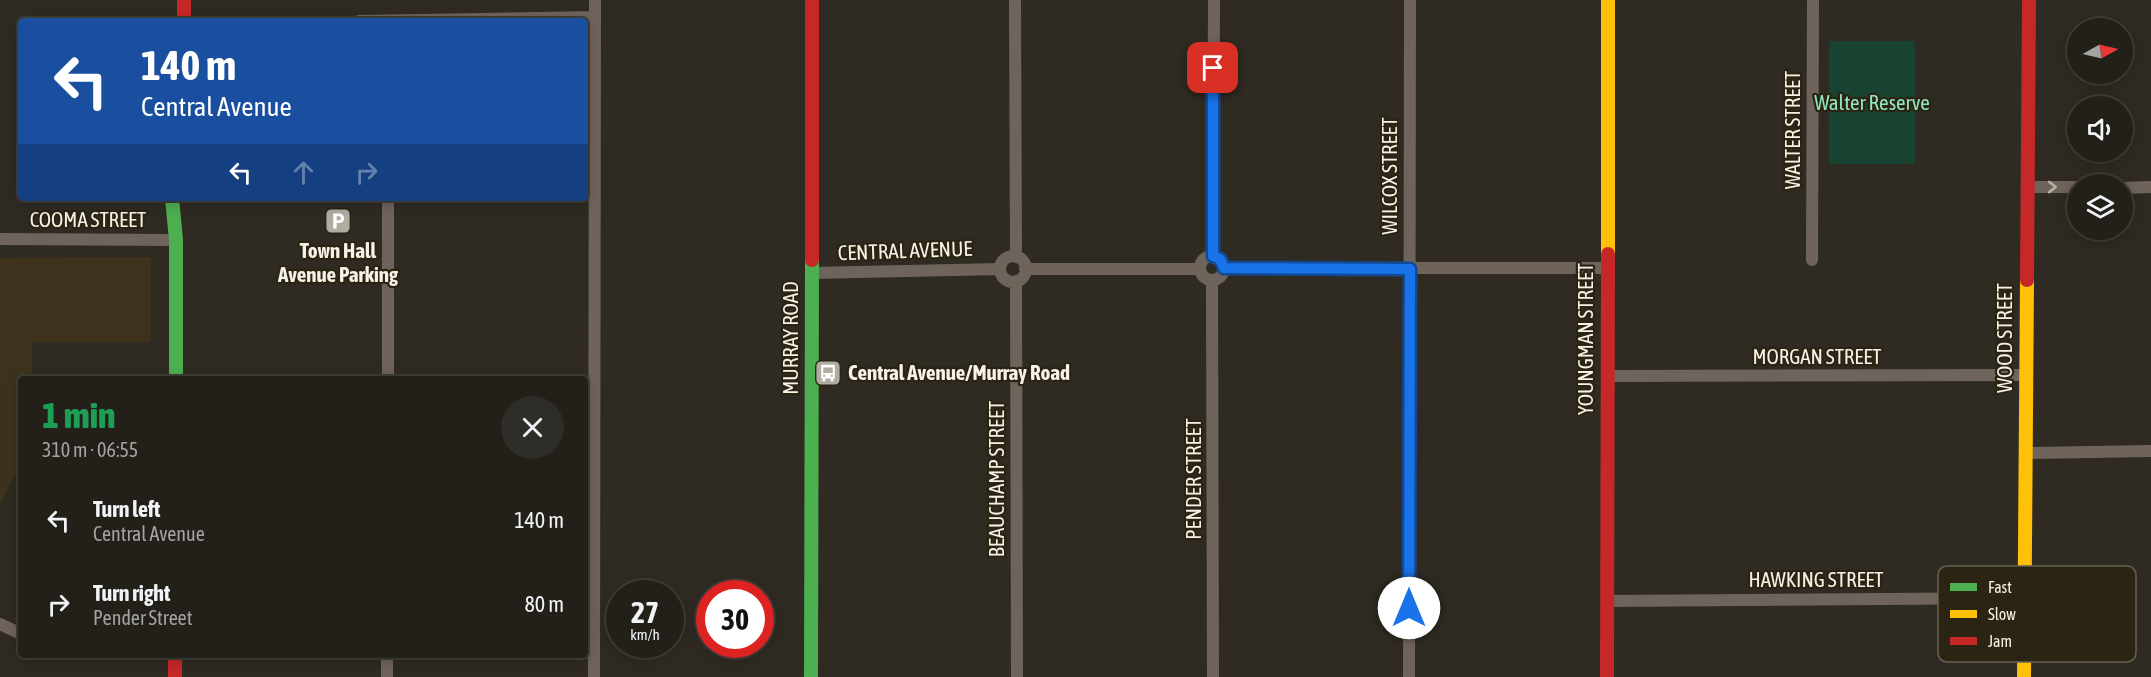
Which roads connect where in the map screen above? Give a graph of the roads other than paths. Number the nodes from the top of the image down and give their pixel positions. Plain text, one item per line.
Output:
1 (172, 0) edge
2 (184, 0) edge
3 (595, 0) edge
4 (812, 0) edge
5 (1016, 0) edge
6 (1214, 0) edge
7 (1410, 0) edge
8 (1608, 0) edge
9 (1813, 0) edge
10 (2029, 0) edge
11 (595, 17) junction
12 (172, 18) edge
13 (184, 18) edge
14 (544, 18) edge
15 (2027, 187) junction
16 (2151, 187) edge
17 (2067, 188) edge
18 (2133, 188) edge
19 (172, 201) edge
20 (182, 201) edge
21 (388, 201) edge
22 (0, 239) edge
23 (176, 240) junction
24 (1213, 256) junction
25 (1016, 257) junction
26 (1812, 260) dead end
27 (1224, 268) junction
28 (1606, 268) junction
29 (1000, 269) junction
30 (1025, 269) junction
31 (1199, 269) junction
32 (1410, 269) junction
33 (812, 273) junction
34 (1212, 281) junction
35 (1016, 282) junction
36 (2026, 375) junction
37 (176, 376) edge
38 (388, 376) edge
39 (1608, 376) junction
40 (2151, 451) edge
41 (2025, 453) junction
42 (2025, 566) edge
43 (1938, 599) edge
44 (1607, 601) junction
45 (0, 624) edge
46 (18, 633) edge
47 (175, 658) edge
48 (387, 658) edge
49 (2024, 662) edge
50 (175, 677) edge
51 (387, 677) edge
52 (594, 677) edge
53 (811, 677) edge
54 (1017, 677) edge
55 (1213, 677) edge
56 (1409, 677) edge
57 (1607, 677) edge
58 (2024, 677) edge

1 - 12 street
2 - 13 street
3 - 11 street
4 - 33 street, MURRAY ROAD
5 - 25 street
6 - 24 street
7 - 32 street, WILCOX STREET
8 - 28 street, YOUNGMAN STREET
9 - 26 street, WALTER STREET
10 - 15 street, WOOD STREET
11 - 14 street
11 - 52 street
15 -> 17 street
15 - 36 street, WOOD STREET
16 - 18 street
19 - 23 street
20 - 23 street
21 - 38 street
22 - 23 street, COOMA STREET
23 - 37 street
24 - 27 street
24 - 31 street
25 - 29 street
25 - 30 street
27 - 32 street
27 - 34 street
28 - 32 street
28 - 39 street, YOUNGMAN STREET
29 - 33 street, CENTRAL AVENUE
29 - 35 street
30 - 31 street
30 - 35 street
31 - 34 street
32 - 56 street, WILCOX STREET
33 - 53 street, MURRAY ROAD
34 - 55 street, PENDER STREET
35 - 54 street, BEAUCHAMP STREET
36 - 39 street, MORGAN STREET
36 - 41 street, WOOD STREET
39 - 44 street, YOUNGMAN STREET
40 - 41 street
41 - 42 street, WOOD STREET
43 - 44 street, HAWKING STREET
44 - 57 street, YOUNGMAN STREET
45 - 46 street
47 - 50 street
48 - 51 street
49 - 58 street, WOOD STREET

